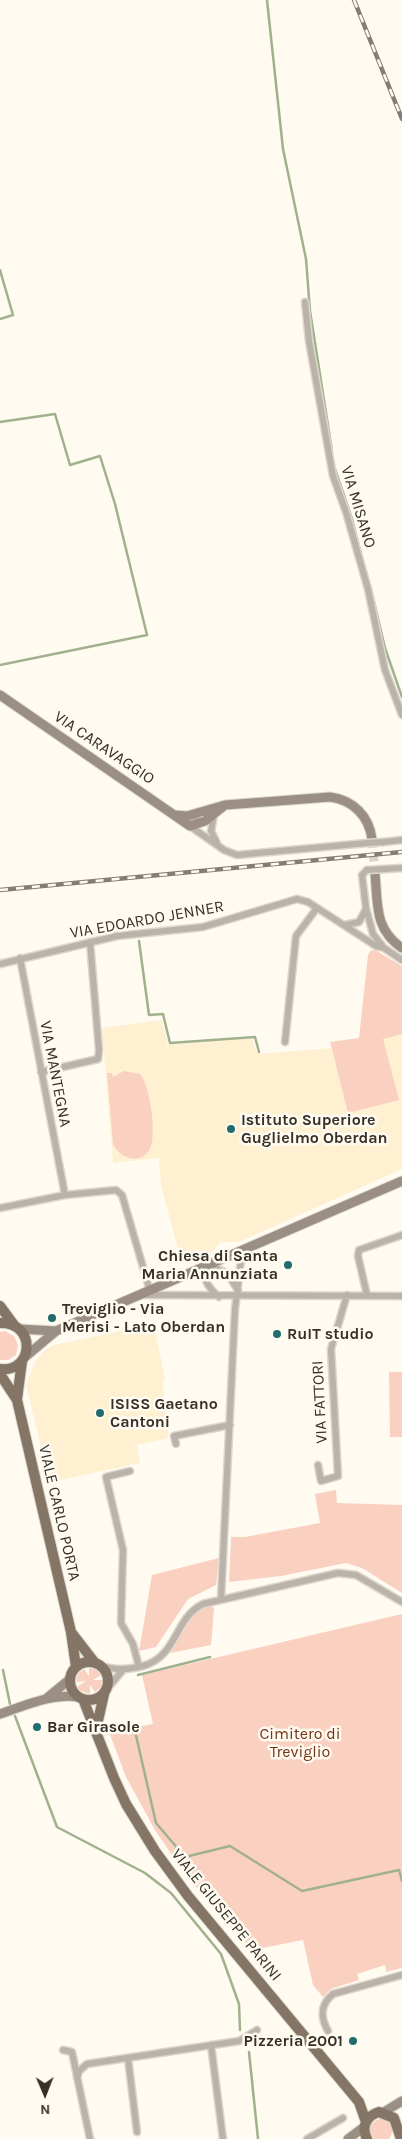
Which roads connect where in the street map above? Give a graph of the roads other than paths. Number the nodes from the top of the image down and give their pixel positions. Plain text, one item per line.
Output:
1 (305, 302) dead end
2 (0, 695) edge
3 (402, 714) edge
4 (225, 805) junction
5 (199, 813) junction
6 (215, 814) junction
7 (175, 815) junction
8 (190, 826) junction
9 (402, 840) edge
10 (369, 841) junction
11 (218, 846) junction
12 (402, 868) edge
13 (371, 872) junction
14 (317, 908) junction
15 (366, 908) junction
16 (344, 924) junction
17 (90, 942) junction
18 (384, 948) junction
19 (402, 948) edge
20 (20, 958) junction
21 (402, 960) edge
22 (0, 964) edge
23 (285, 1042) dead end
24 (41, 1072) junction
25 (402, 1181) edge
26 (65, 1195) junction
27 (0, 1208) edge
28 (402, 1235) edge
29 (246, 1249) junction
30 (208, 1265) junction
31 (150, 1291) junction
32 (238, 1292) junction
33 (140, 1295) junction
34 (347, 1295) junction
35 (367, 1295) junction
36 (219, 1296) junction
37 (402, 1296) edge
38 (0, 1306) edge
39 (0, 1323) edge
40 (17, 1327) junction
41 (56, 1331) junction
42 (23, 1359) junction
43 (0, 1369) edge
44 (0, 1374) edge
45 (17, 1400) junction
46 (230, 1425) junction
47 (176, 1444) dead end
48 (318, 1465) dead end
49 (130, 1471) dead end
50 (221, 1599) junction
51 (402, 1602) edge
52 (72, 1632) junction
53 (98, 1664) junction
54 (76, 1667) junction
55 (139, 1667) junction
56 (122, 1671) junction
57 (70, 1679) junction
58 (105, 1691) junction
59 (81, 1698) junction
60 (45, 1700) junction
61 (0, 1714) edge
62 (96, 1731) junction
63 (402, 1975) edge
64 (256, 2030) dead end
65 (328, 2031) dead end
66 (211, 2045) junction
67 (62, 2050) dead end
68 (128, 2058) junction
69 (77, 2078) junction
70 (402, 2101) edge
71 (359, 2102) junction
72 (382, 2112) junction
73 (343, 2118) dead end
74 (365, 2124) junction
75 (137, 2132) dead end
76 (399, 2132) edge
77 (90, 2139) edge
78 (223, 2139) edge
79 (307, 2139) edge
80 (348, 2139) edge
81 (367, 2139) edge

1 - 3 street, VIA MISANO
2 - 7 street, VIA CARAVAGGIO
4 - 5 street
4 - 6 street
4 - 10 street
5 - 7 street
5 - 8 street
6 - 8 street
6 - 11 street
7 - 8 street, VIA CARAVAGGIO
8 - 11 street
9 - 10 street, bridge
10 - 11 street
12 - 13 street, bridge
13 - 15 street
13 - 19 street
14 - 16 street, VIA EDOARDO JENNER
14 - 17 street, VIA EDOARDO JENNER
14 - 23 street
15 - 16 street
15 - 18 street
16 - 18 street, VIA EDOARDO JENNER
17 - 20 street, VIA EDOARDO JENNER
17 - 24 street
18 - 21 street, VIA EDOARDO JENNER
20 - 22 street, VIA EDOARDO JENNER
20 - 24 street, VIA MANTEGNA
24 - 26 street, VIA MANTEGNA
25 - 29 street
26 - 27 street
26 - 31 street
28 - 35 street
29 - 30 street
29 - 32 street
30 - 31 street
30 - 32 street
30 - 36 street
31 - 33 street
32 - 34 street
32 - 36 street
32 - 46 street
33 - 36 street
33 - 41 street
34 - 35 street
34 - 48 street, VIA FATTORI
35 - 37 street
38 - 40 main road
39 - 40 main road
40 - 41 street
40 - 42 main road, VIALE CARLO PORTA
41 - 42 street
42 - 43 main road
42 - 45 main road, VIALE CARLO PORTA
44 - 45 main road, VIALE CARLO PORTA
45 - 52 main road, VIALE CARLO PORTA
46 - 47 street
46 - 50 street
49 - 55 street
50 - 51 street
50 - 55 street
52 - 53 main road, VIALE CARLO PORTA
52 - 54 main road, VIALE CARLO PORTA
53 - 54 main road
53 - 56 street
53 - 58 main road, VIALE CARLO PORTA
54 - 57 main road
55 - 56 street
56 - 58 street
57 - 59 main road
57 - 60 street
58 - 59 main road
58 - 62 main road
59 - 60 street
59 - 62 main road, VIALE GIUSEPPE PARINI
60 - 61 street
62 - 71 main road, VIALE GIUSEPPE PARINI
63 - 65 street
64 - 66 street
66 - 68 street
66 - 78 street
67 - 69 street
68 - 69 street
68 - 75 street
69 - 77 street
70 - 72 street
71 - 72 main road
71 - 74 main road
72 - 74 main road
72 - 76 main road
73 - 79 street
74 - 80 street
74 - 81 main road

